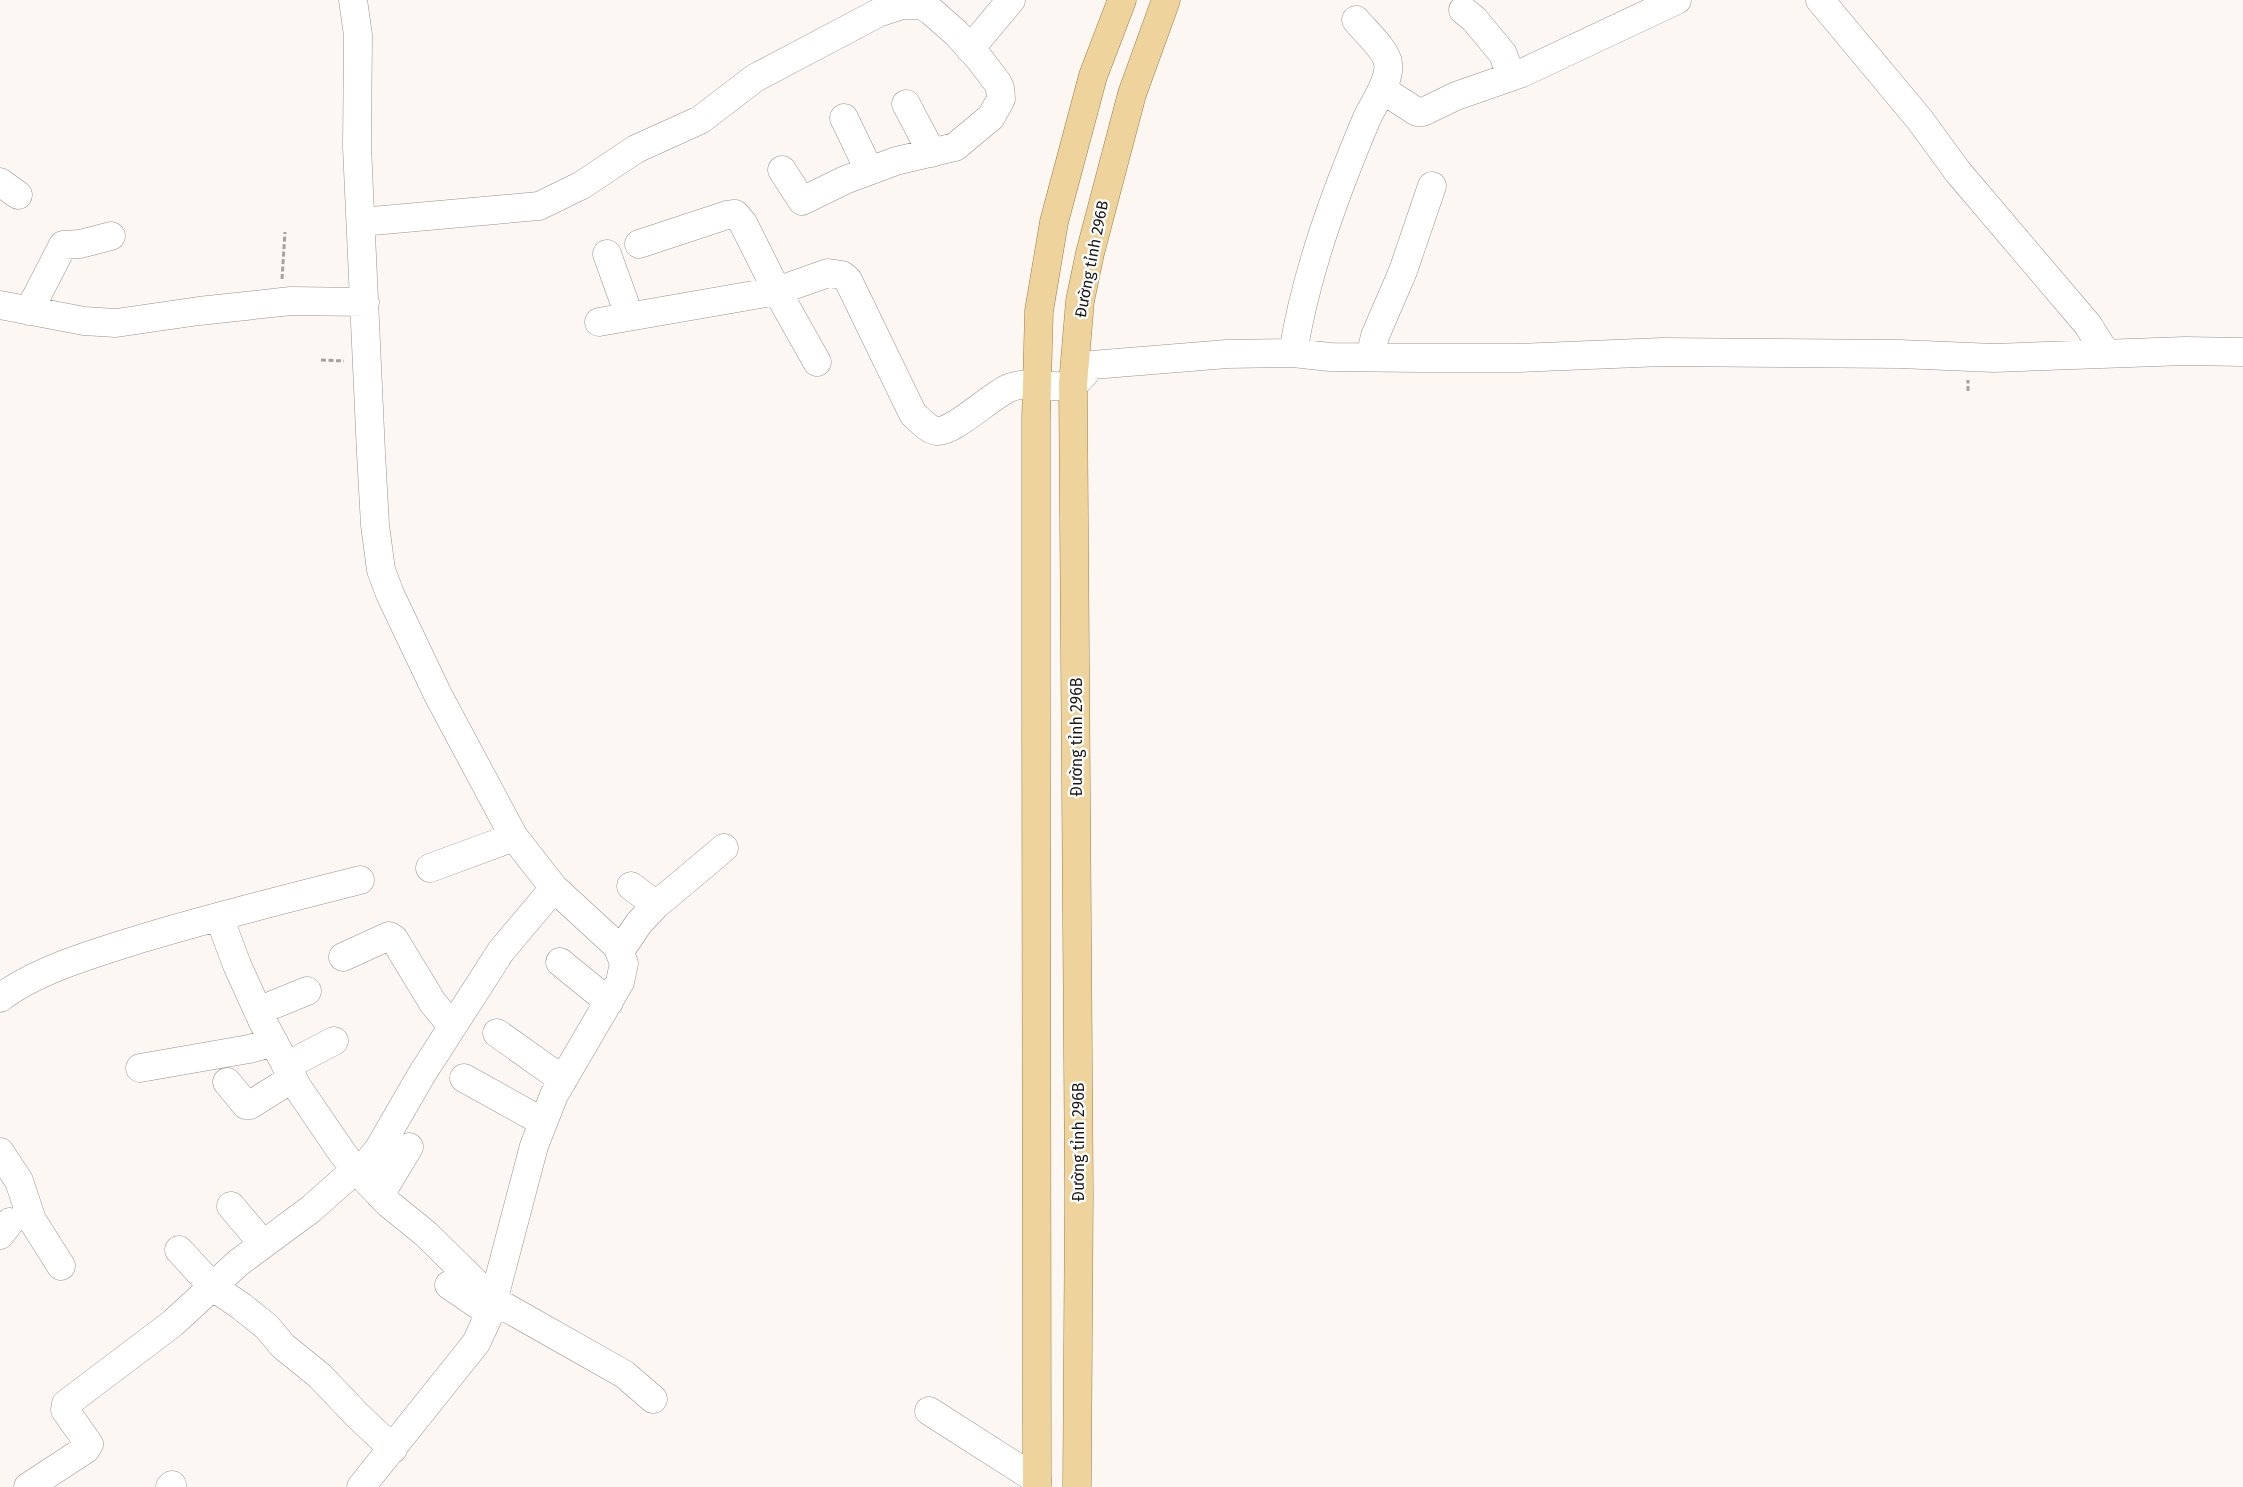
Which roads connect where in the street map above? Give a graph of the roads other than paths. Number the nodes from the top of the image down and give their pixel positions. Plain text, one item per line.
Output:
1 (353, 0) edge
2 (1122, 0) edge
3 (1166, 0) edge
4 (1677, 0) edge
5 (1820, 0) edge
6 (1007, 1) edge
7 (1463, 10) dead end
8 (1356, 20) dead end
9 (970, 49) junction
10 (1511, 77) junction
11 (1383, 90) junction
12 (906, 104) dead end
13 (844, 118) dead end
14 (932, 153) junction
15 (782, 170) dead end
16 (869, 170) junction
17 (1432, 186) dead end
18 (361, 222) junction
19 (111, 236) dead end
20 (639, 244) dead end
21 (607, 254) dead end
22 (777, 291) junction
23 (365, 302) junction
24 (0, 305) edge
25 (29, 310) junction
26 (629, 315) junction
27 (599, 322) dead end
28 (2243, 352) edge
29 (1293, 353) junction
30 (2106, 354) junction
31 (1370, 357) junction
32 (817, 362) dead end
33 (1037, 383) junction
34 (1074, 384) junction
35 (514, 837) junction
36 (724, 848) dead end
37 (430, 868) dead end
38 (360, 880) dead end
39 (631, 886) dead end
40 (554, 888) junction
41 (656, 905) junction
42 (219, 917) junction
43 (620, 951) junction
44 (343, 957) dead end
45 (560, 962) dead end
46 (307, 991) dead end
47 (0, 998) edge
48 (609, 1002) junction
49 (258, 1011) junction
50 (452, 1026) junction
51 (497, 1034) dead end
52 (334, 1041) dead end
53 (284, 1062) junction
54 (140, 1068) dead end
55 (464, 1078) dead end
56 (562, 1080) junction
57 (227, 1082) dead end
58 (543, 1122) junction
59 (409, 1147) dead end
60 (0, 1152) edge
61 (358, 1171) junction
62 (380, 1195) junction
63 (231, 1206) dead end
64 (264, 1244) junction
65 (179, 1250) dead end
66 (61, 1266) dead end
67 (449, 1285) dead end
68 (213, 1287) junction
69 (492, 1307) junction
70 (653, 1400) dead end
71 (929, 1411) dead end
72 (392, 1449) junction
73 (1037, 1483) edge
74 (28, 1487) edge
75 (361, 1487) edge
76 (1077, 1487) edge

1 - 18 street
2 - 33 main road
3 - 34 main road, Đường tỉnh 296B
4 - 10 street
5 - 30 street
6 - 9 street
7 - 10 street
8 - 11 street
9 - 14 street
9 - 18 street
10 - 11 street
11 - 29 street
12 - 14 street
13 - 16 street
14 - 16 street
15 - 16 street
17 - 31 street
18 - 23 street
19 - 25 street
20 - 22 street
21 - 26 street
22 - 26 street
22 - 32 street
22 - 33 street
23 - 25 street
23 - 35 street
24 - 25 street
26 - 27 street
28 - 30 street
29 - 31 street
29 - 34 street
30 - 31 street
33 - 34 street
33 - 73 main road
34 - 76 main road, Đường tỉnh 296B
35 - 37 street
35 - 40 street
36 - 41 street
38 - 42 street
39 - 41 street
40 - 43 street
40 - 50 street
41 - 43 street
42 - 47 street
42 - 49 street
43 - 48 street
44 - 50 street
45 - 48 street
46 - 49 street
48 - 56 street
49 - 53 street
50 - 61 street
51 - 56 street
52 - 53 street
53 - 54 street
53 - 57 street
53 - 61 street
55 - 58 street
56 - 58 street
58 - 69 street
59 - 62 street
60 - 66 street
61 - 62 street
61 - 64 street
62 - 69 street
63 - 64 street
64 - 68 street
65 - 68 street
67 - 69 street
68 - 72 street
68 - 74 street
69 - 70 street
69 - 72 street
71 - 73 street
72 - 75 street

